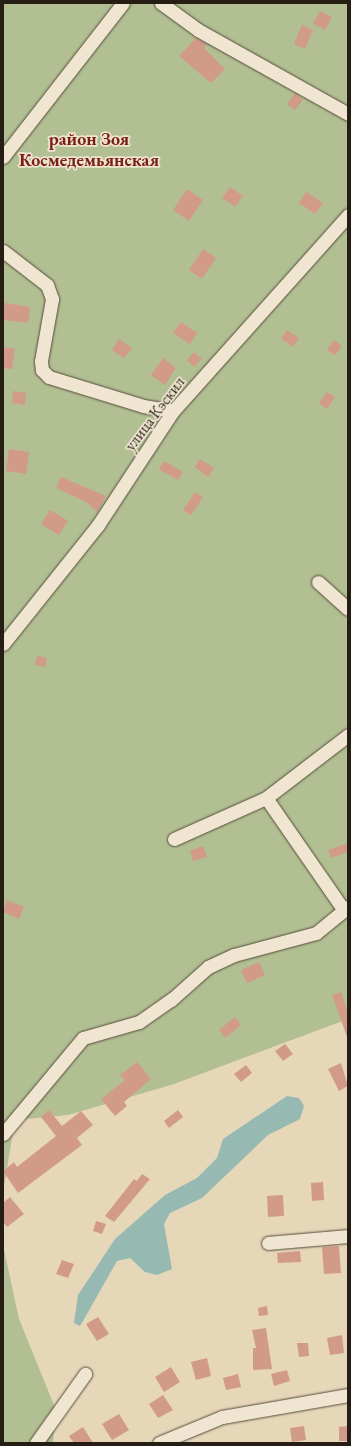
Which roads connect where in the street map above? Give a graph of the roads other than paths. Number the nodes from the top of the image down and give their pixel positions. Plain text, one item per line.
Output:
1 (123, 3) edge
2 (161, 3) edge
3 (348, 114) edge
4 (3, 157) edge
5 (348, 215) edge
6 (3, 251) edge
7 (173, 411) junction
8 (318, 582) dead end
9 (348, 609) edge
10 (3, 644) edge
11 (348, 735) edge
12 (266, 798) junction
13 (174, 839) dead end
14 (345, 908) edge
15 (3, 1134) edge
16 (348, 1236) edge
17 (268, 1243) dead end
18 (85, 1374) dead end
19 (348, 1395) edge
20 (36, 1443) edge
21 (159, 1443) edge

1 - 4 street
2 - 3 street
5 - 7 street, улица Кэскил
6 - 7 street
7 - 10 street, улица Кэскил
8 - 9 street
11 - 12 street
12 - 13 street
12 - 14 street
14 - 15 street
16 - 17 street
18 - 20 street
19 - 21 street

